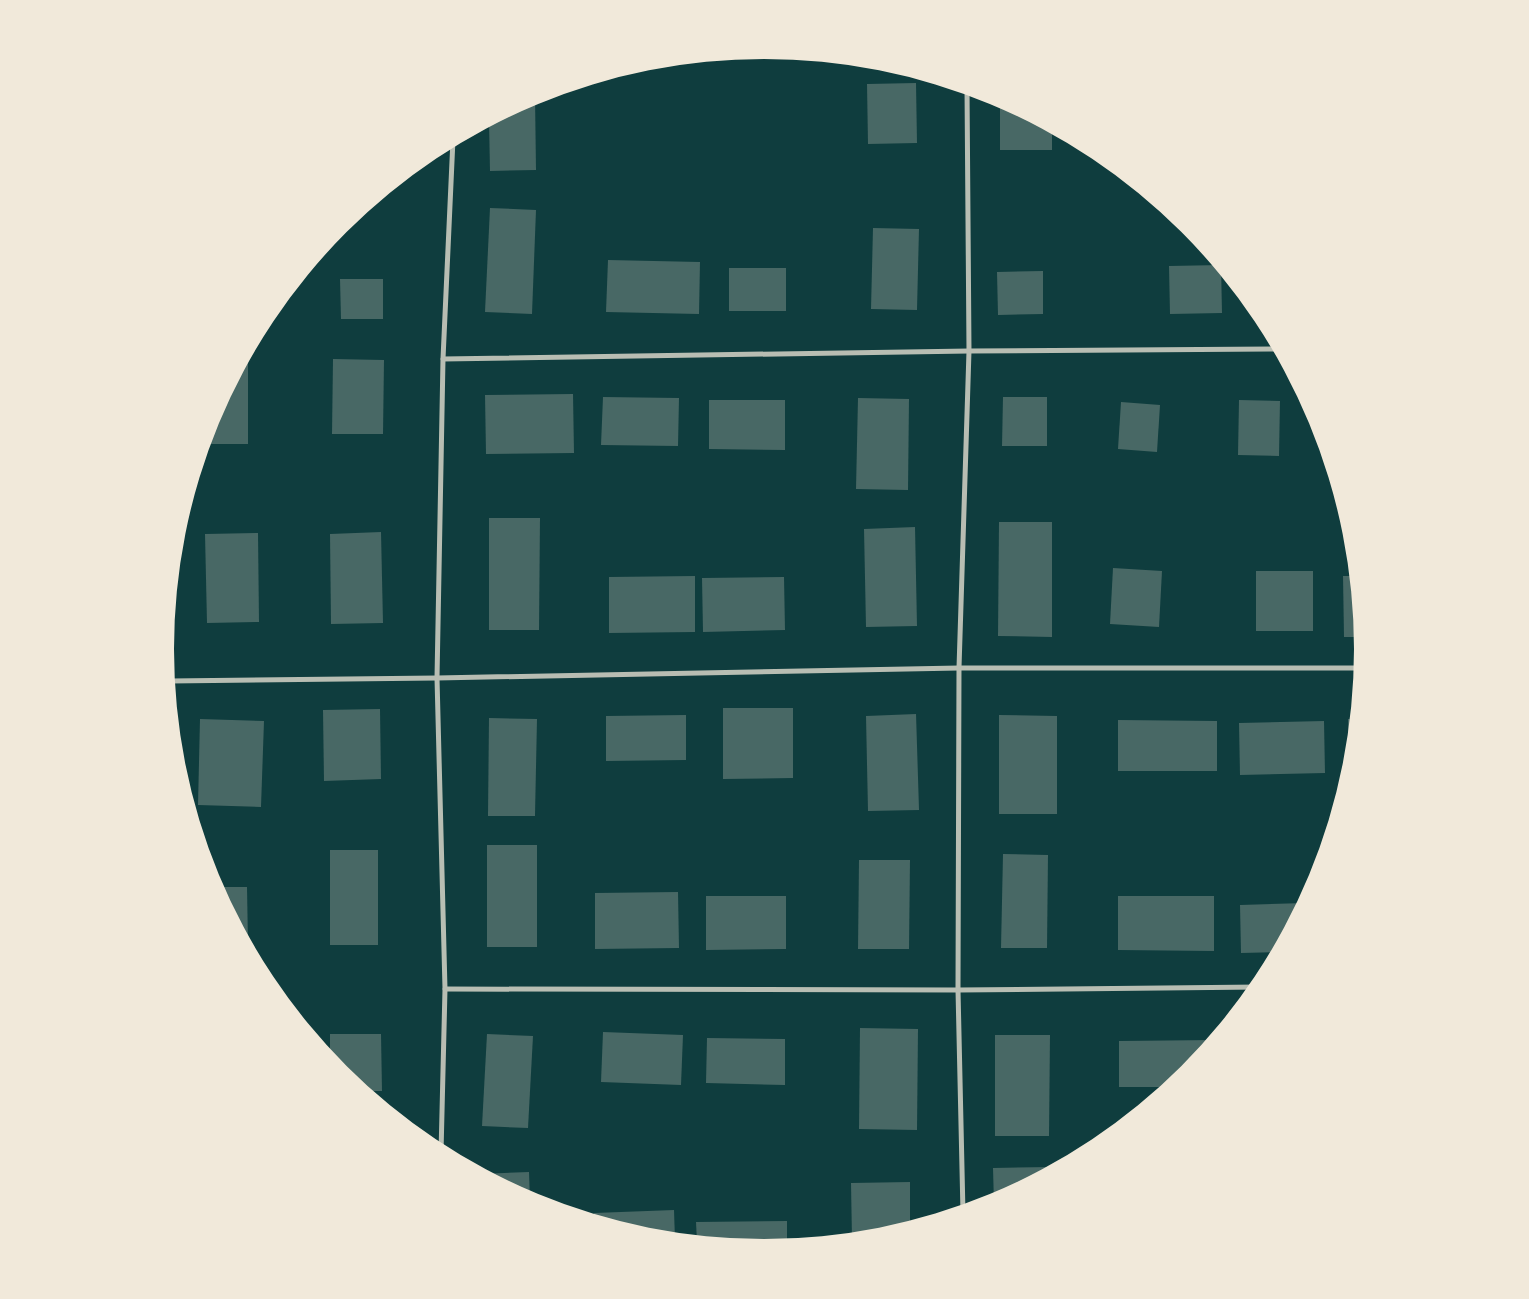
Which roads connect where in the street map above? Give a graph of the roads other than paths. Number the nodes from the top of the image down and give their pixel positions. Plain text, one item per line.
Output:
1 (967, 95) edge
2 (453, 148) edge
3 (1273, 349) edge
4 (969, 351) junction
5 (444, 359) junction
6 (959, 668) junction
7 (1355, 668) edge
8 (437, 678) junction
9 (175, 681) edge
10 (1249, 987) edge
11 (445, 989) junction
12 (958, 990) junction
13 (441, 1144) edge
14 (962, 1206) edge

1 - 4 street
2 - 5 street
3 - 4 street
4 - 5 street
4 - 6 street
5 - 8 street
6 - 7 street
6 - 8 street
6 - 12 street
8 - 9 street
8 - 11 street
10 - 12 street
11 - 12 street
11 - 13 street
12 - 14 street

